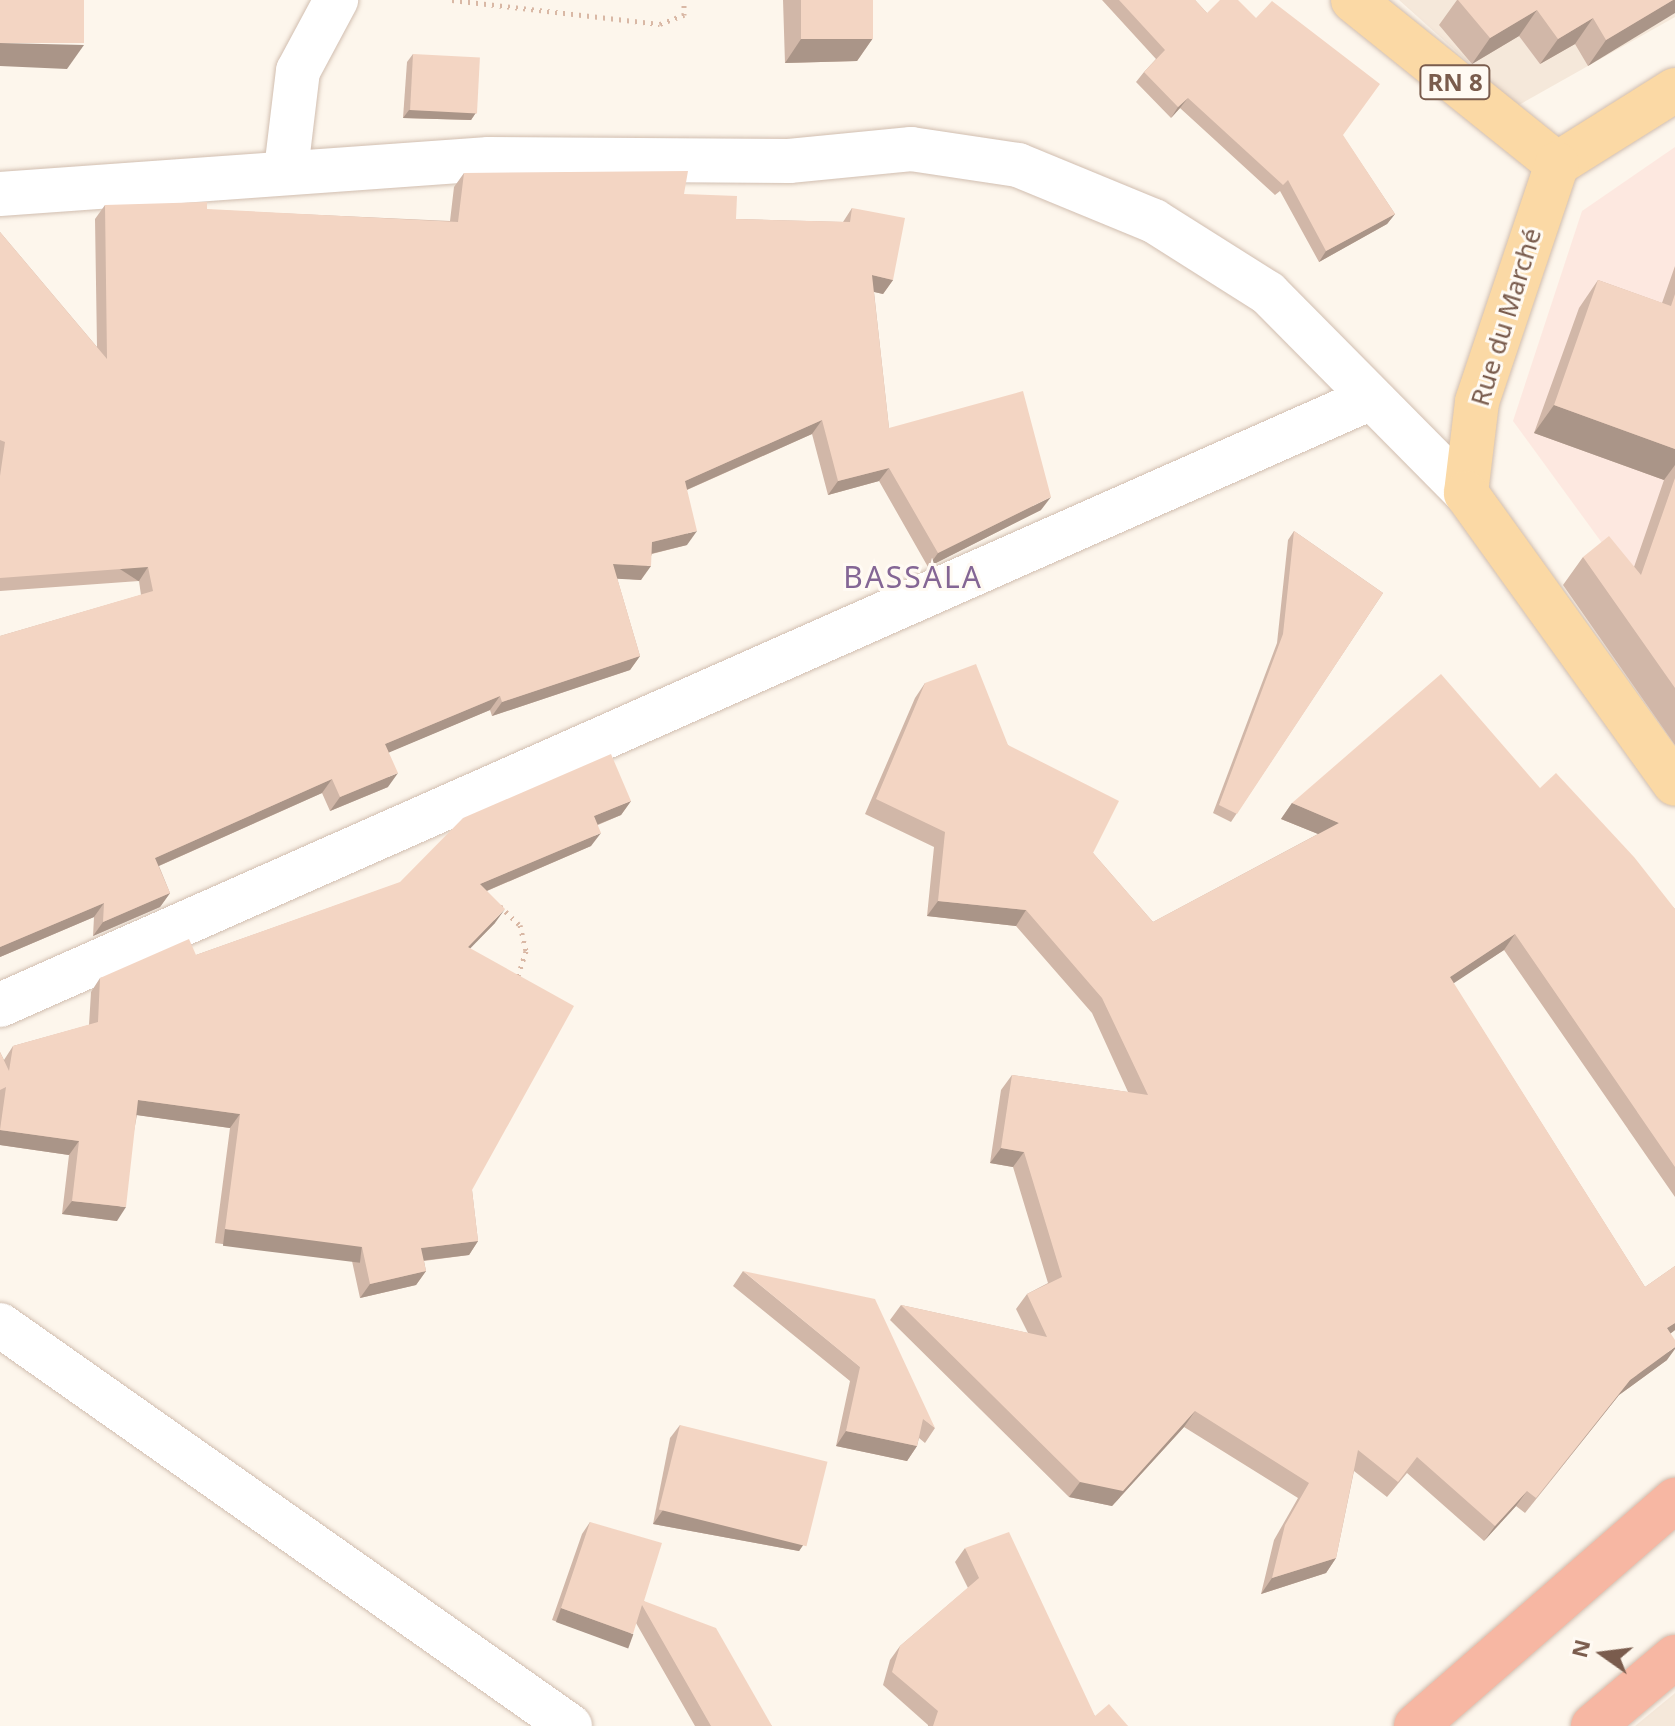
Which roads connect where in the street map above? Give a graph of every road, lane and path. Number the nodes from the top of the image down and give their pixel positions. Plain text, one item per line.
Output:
1 (336, 0) edge
2 (452, 0) edge
3 (684, 0) edge
4 (1353, 0) edge
5 (1675, 90) edge
6 (1557, 164) junction
7 (286, 170) junction
8 (0, 194) edge
9 (1369, 399) junction
10 (1466, 493) junction
11 (1675, 784) edge
12 (489, 896) edge
13 (511, 988) edge
14 (0, 1005) edge
15 (0, 1325) edge
16 (1675, 1500) edge
17 (1675, 1657) edge
18 (570, 1726) edge
19 (1416, 1726) edge
20 (1593, 1726) edge

1 - 7 street
2 - 3 path
4 - 6 main road, RN 8
5 - 6 main road
6 - 10 main road, Rue du Marché
7 - 8 street
7 - 9 street
9 - 10 street
9 - 14 street
10 - 11 main road
12 - 13 path
15 - 18 street
16 - 19 highway
17 - 20 highway

